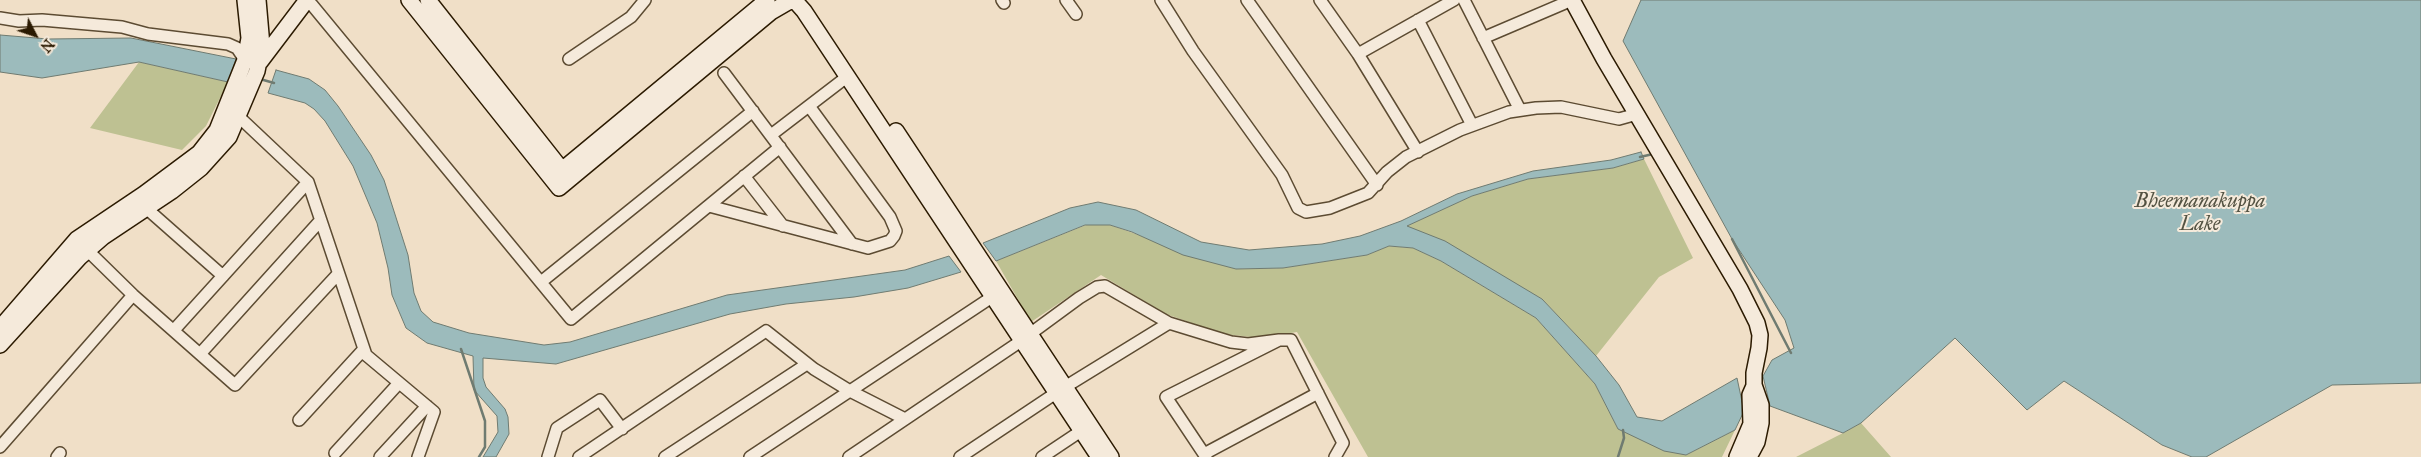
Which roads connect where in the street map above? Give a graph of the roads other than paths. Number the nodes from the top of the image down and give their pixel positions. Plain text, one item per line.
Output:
1 (245, 0) edge
2 (258, 0) edge
3 (308, 0) edge
4 (409, 0) edge
5 (428, 0) edge
6 (646, 0) edge
7 (767, 0) edge
8 (797, 0) edge
9 (1066, 0) edge
10 (1161, 0) edge
11 (1247, 0) edge
12 (1320, 0) edge
13 (1454, 0) edge
14 (1464, 0) edge
15 (1568, 1) edge
16 (1076, 14) dead end
17 (0, 18) edge
18 (1418, 20) junction
19 (1484, 38) junction
20 (1358, 54) junction
21 (569, 59) dead end
22 (248, 72) junction
23 (724, 73) dead end
24 (848, 76) junction
25 (809, 106) junction
26 (1520, 110) junction
27 (752, 111) junction
28 (1637, 114) junction
29 (238, 116) junction
30 (1472, 126) junction
31 (770, 135) junction
32 (780, 147) junction
33 (1418, 152) junction
34 (562, 170) junction
35 (744, 176) junction
36 (308, 182) junction
37 (1377, 185) junction
38 (559, 188) junction
39 (709, 206) junction
40 (146, 208) junction
41 (320, 221) junction
42 (783, 226) junction
43 (852, 244) junction
44 (82, 245) junction
45 (968, 250) junction
46 (338, 274) junction
47 (223, 276) junction
48 (541, 282) junction
49 (133, 295) junction
50 (992, 297) junction
51 (1169, 322) junction
52 (0, 328) edge
53 (174, 330) junction
54 (1026, 337) junction
55 (1279, 340) junction
56 (0, 345) edge
57 (364, 349) junction
58 (200, 354) junction
59 (807, 364) junction
60 (399, 382) junction
61 (1754, 385) junction
62 (1060, 390) junction
63 (850, 391) junction
64 (1318, 393) junction
65 (427, 406) junction
66 (905, 419) junction
67 (299, 420) dead end
68 (622, 429) junction
69 (1081, 431) junction
70 (0, 447) edge
71 (336, 453) dead end
72 (1205, 455) edge
73 (380, 457) edge
74 (418, 457) edge
75 (548, 457) edge
76 (579, 457) edge
77 (665, 457) edge
78 (750, 457) edge
79 (849, 457) edge
80 (960, 457) edge
81 (1042, 457) edge
82 (1098, 457) edge
83 (1111, 457) edge
84 (1335, 457) edge
85 (1736, 457) edge
86 (1749, 457) edge

1 - 22 street
2 - 22 street
3 - 22 street
3 - 48 street
4 - 38 street
5 - 34 street
6 - 21 street
7 - 34 street
8 - 24 street
8 - 38 street
8 - 45 street
9 - 16 street
10 - 37 street
11 - 37 street
12 - 20 street
13 - 18 street
14 - 19 street
15 - 19 street
15 - 28 street
17 - 22 street
18 - 20 street
18 - 30 street
19 - 26 street
20 - 33 street
22 - 29 street
22 - 44 street
23 - 27 street
24 - 25 street
24 - 45 street
25 - 31 street
25 - 43 street
26 - 28 street
26 - 30 street
27 - 31 street
27 - 48 street
28 - 61 street
29 - 36 street
29 - 40 street
30 - 33 street
31 - 32 street
32 - 35 street
32 - 43 street
33 - 37 street
34 - 38 street
35 - 39 street
35 - 42 street
36 - 41 street
36 - 47 street
39 - 42 street
39 - 48 street
40 - 44 street
40 - 47 street
41 - 46 street
41 - 58 street
42 - 43 street
44 - 49 street
44 - 52 street
44 - 56 street
45 - 50 street
45 - 54 street
46 - 57 street
46 - 58 street
47 - 53 street
49 - 53 street
49 - 70 street
50 - 54 street
50 - 63 street
51 - 54 street
51 - 55 street
51 - 62 street
53 - 58 street
54 - 62 street
54 - 66 street
55 - 64 street
55 - 72 street
57 - 60 street
57 - 67 street
59 - 63 street
59 - 68 street
59 - 77 street
60 - 65 street
60 - 71 street
61 - 85 street
61 - 86 street
62 - 69 street
62 - 80 street
62 - 83 street
63 - 66 street
63 - 78 street
64 - 72 street
64 - 84 street
65 - 73 street
65 - 74 street
66 - 79 street
68 - 75 street
68 - 76 street
69 - 81 street
69 - 82 street

